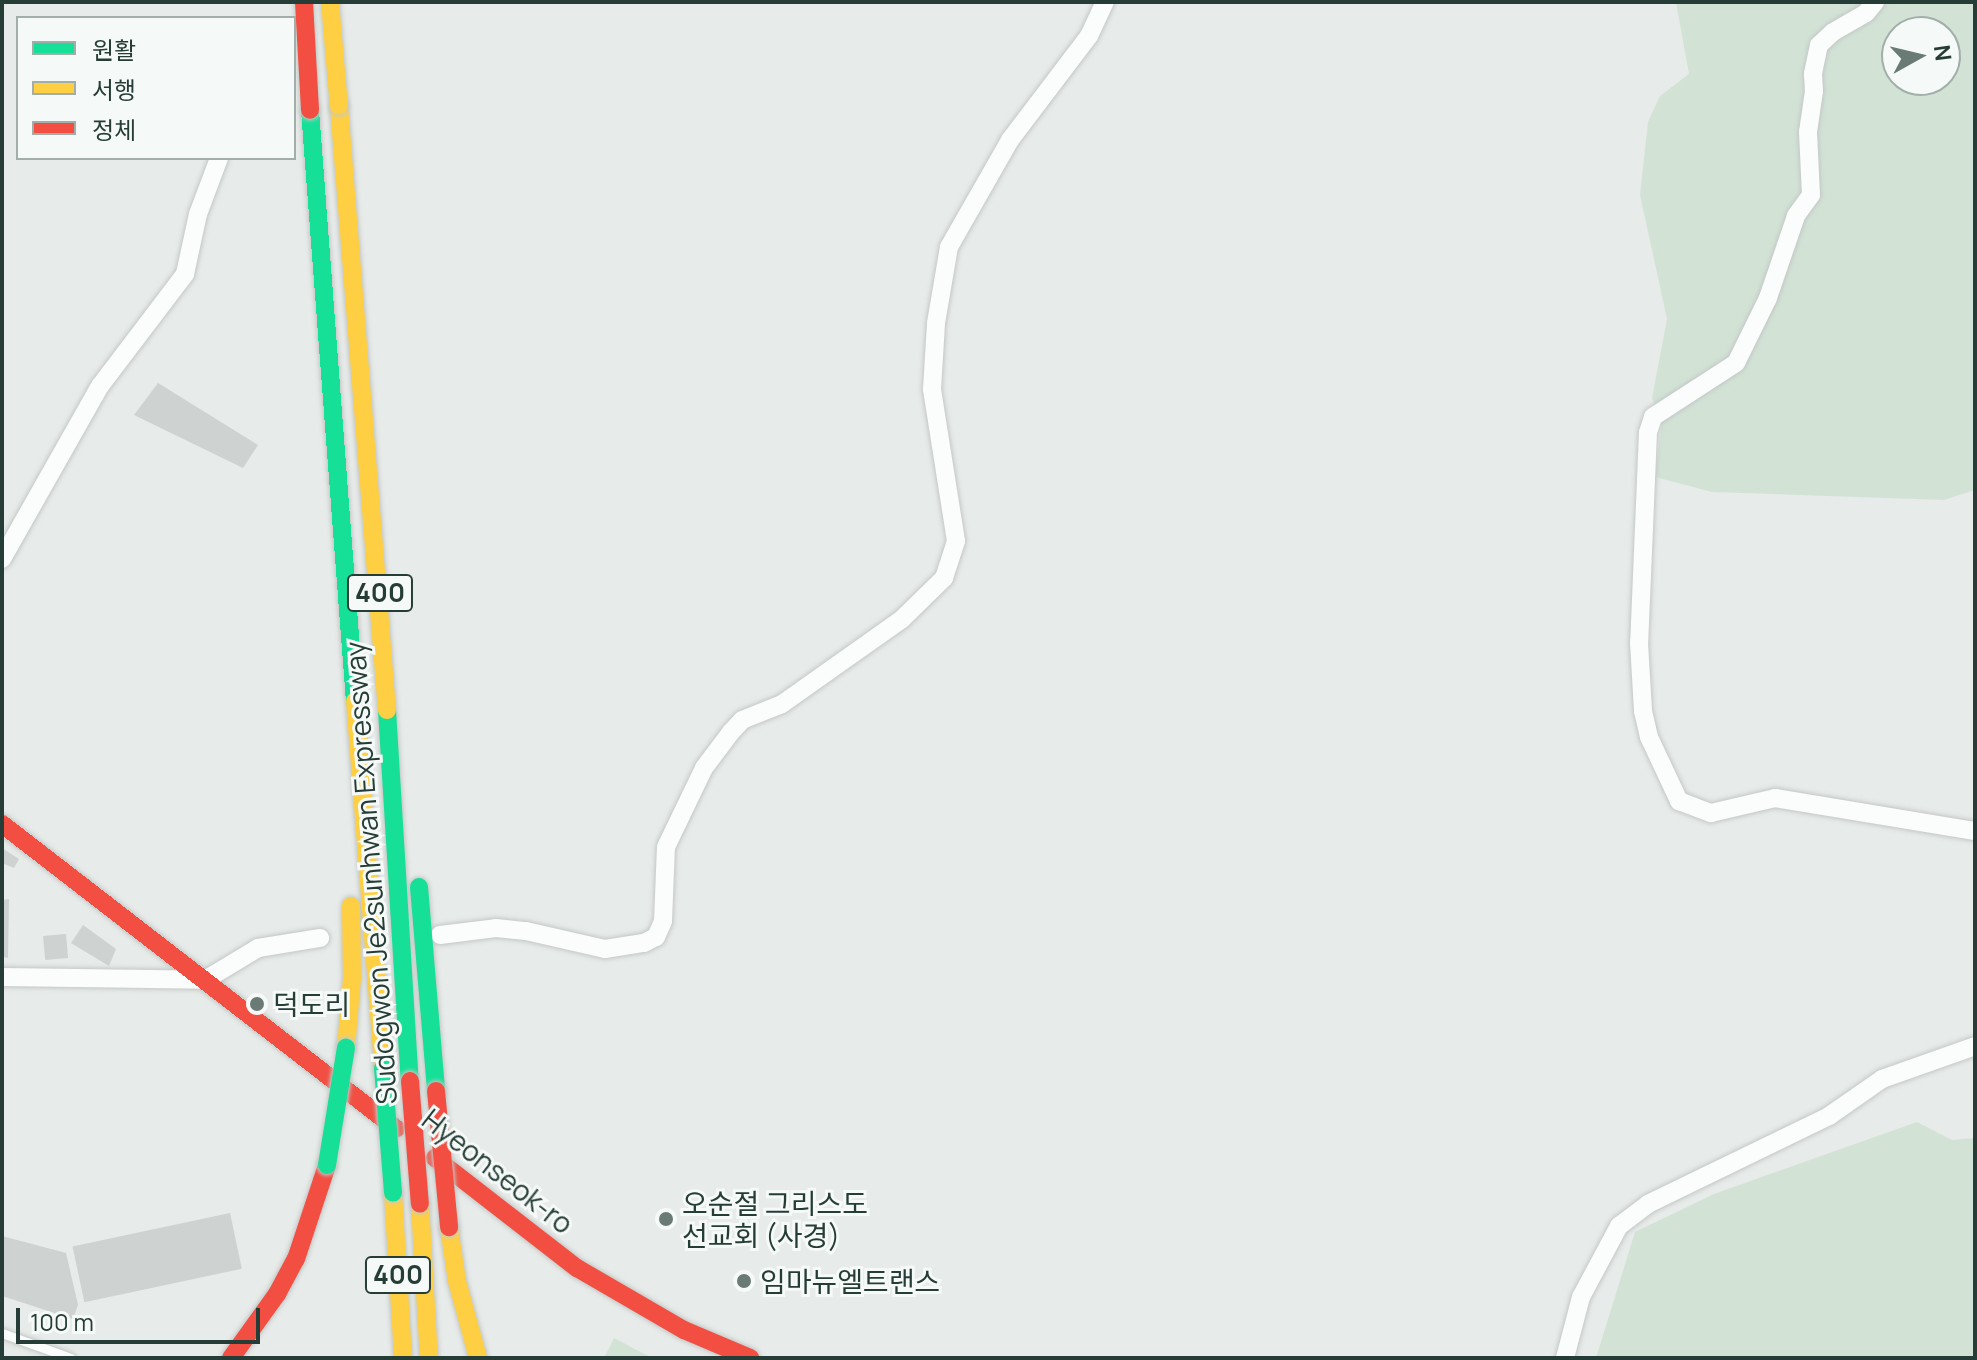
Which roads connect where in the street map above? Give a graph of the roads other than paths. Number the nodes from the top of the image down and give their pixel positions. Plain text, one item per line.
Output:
1 (304, 2) edge
2 (331, 2) edge
3 (1105, 2) edge
4 (1875, 2) edge
5 (296, 35) edge
6 (218, 160) edge
7 (330, 387) junction
8 (2, 559) edge
9 (380, 590) junction
10 (2, 824) edge
11 (1975, 831) edge
12 (440, 935) dead end
13 (320, 938) dead end
14 (2, 977) edge
15 (205, 980) junction
16 (1975, 1046) edge
17 (2, 1333) edge
18 (71, 1358) edge
19 (231, 1358) edge
20 (403, 1358) edge
21 (429, 1358) edge
22 (478, 1358) edge
23 (750, 1358) edge
24 (1565, 1358) edge

1 - 7 main road, Sudogwon Je2sunhwan Expressway / 400, bridge
2 - 5 street
2 - 9 main road, Sudogwon Je2sunhwan Expressway / 400, bridge
3 - 12 street
4 - 11 street
6 - 8 street
7 - 19 main road, bridge
7 - 20 main road, Sudogwon Je2sunhwan Expressway / 400, bridge
9 - 21 main road, Sudogwon Je2sunhwan Expressway / 400, bridge
9 - 22 main road, bridge
10 - 15 main road, Hyeonseok-ro
13 - 15 street
14 - 15 street
15 - 23 main road, Hyeonseok-ro
16 - 24 street
17 - 18 lane

